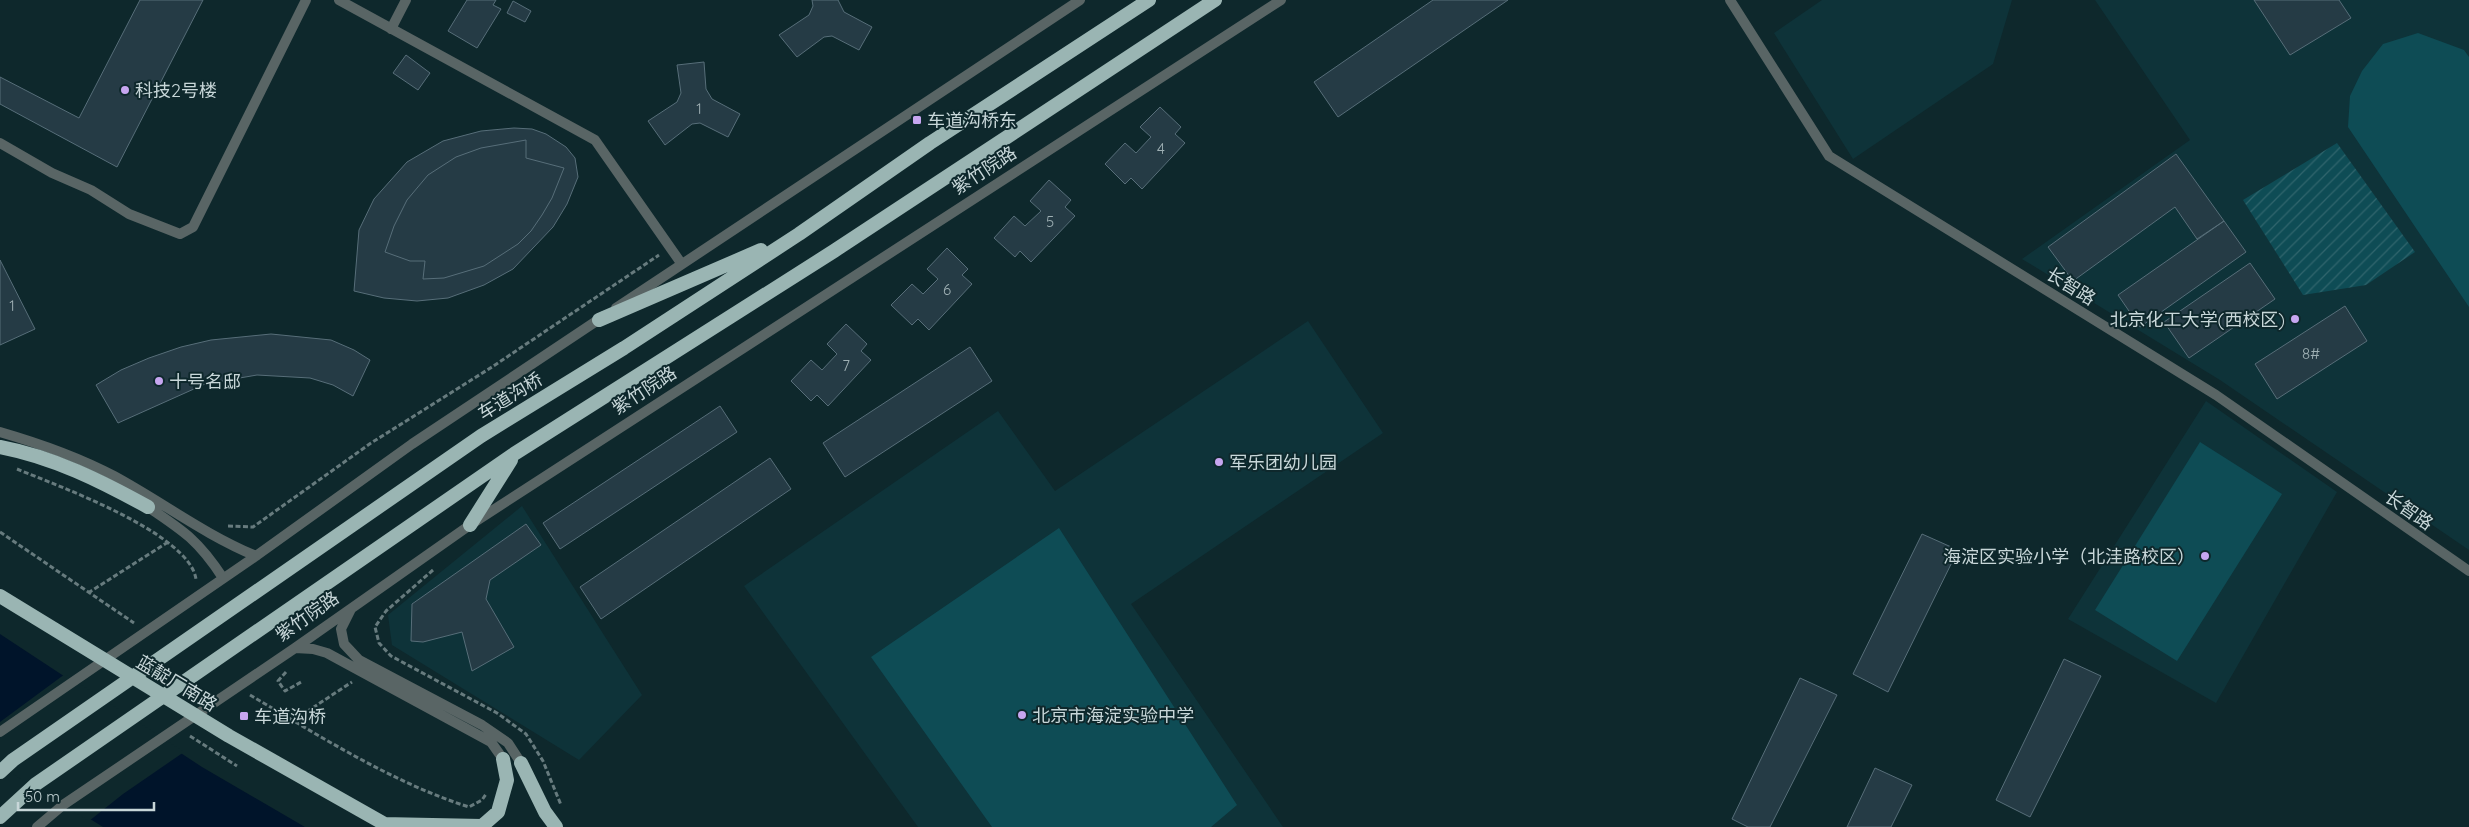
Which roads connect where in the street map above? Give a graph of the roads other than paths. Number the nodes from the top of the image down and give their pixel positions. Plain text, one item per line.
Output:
1 (306, 0) edge
2 (338, 0) edge
3 (406, 0) edge
4 (1080, 0) edge
5 (1149, 0) edge
6 (1214, 0) edge
7 (1281, 0) edge
8 (1730, 0) edge
9 (392, 29) junction
10 (0, 143) edge
11 (799, 234) junction
12 (681, 263) junction
13 (598, 320) junction
14 (0, 432) edge
15 (0, 447) edge
16 (514, 454) junction
17 (150, 503) junction
18 (470, 525) junction
19 (256, 556) junction
20 (2469, 571) edge
21 (223, 578) junction
22 (0, 596) edge
23 (351, 608) junction
24 (295, 648) junction
25 (414, 694) junction
26 (0, 732) edge
27 (503, 759) joint
28 (522, 763) joint
29 (0, 772) edge
30 (0, 818) edge
31 (387, 826) edge
32 (37, 827) edge
33 (556, 827) edge

1 - 10 street
2 - 9 street
3 - 9 street
4 - 12 street
5 - 11 highway
6 - 16 highway, 紫竹院路
7 - 18 street, 紫竹院路
8 - 20 street, 长智路
9 - 12 street
11 - 13 highway
11 - 29 highway, 车道沟桥
12 - 13 street
13 - 19 street
14 - 17 street
15 - 17 highway
16 - 18 highway
16 - 30 highway
17 - 19 street
17 - 21 street
18 - 23 street, 紫竹院路
19 - 21 street
21 - 26 street
22 - 31 highway, 蓝靛厂南路
23 - 24 street, 紫竹院路
23 - 25 street
24 - 25 street
24 - 32 street, 紫竹院路
25 - 27 street
25 - 28 street
27 - 31 highway
28 - 33 highway

